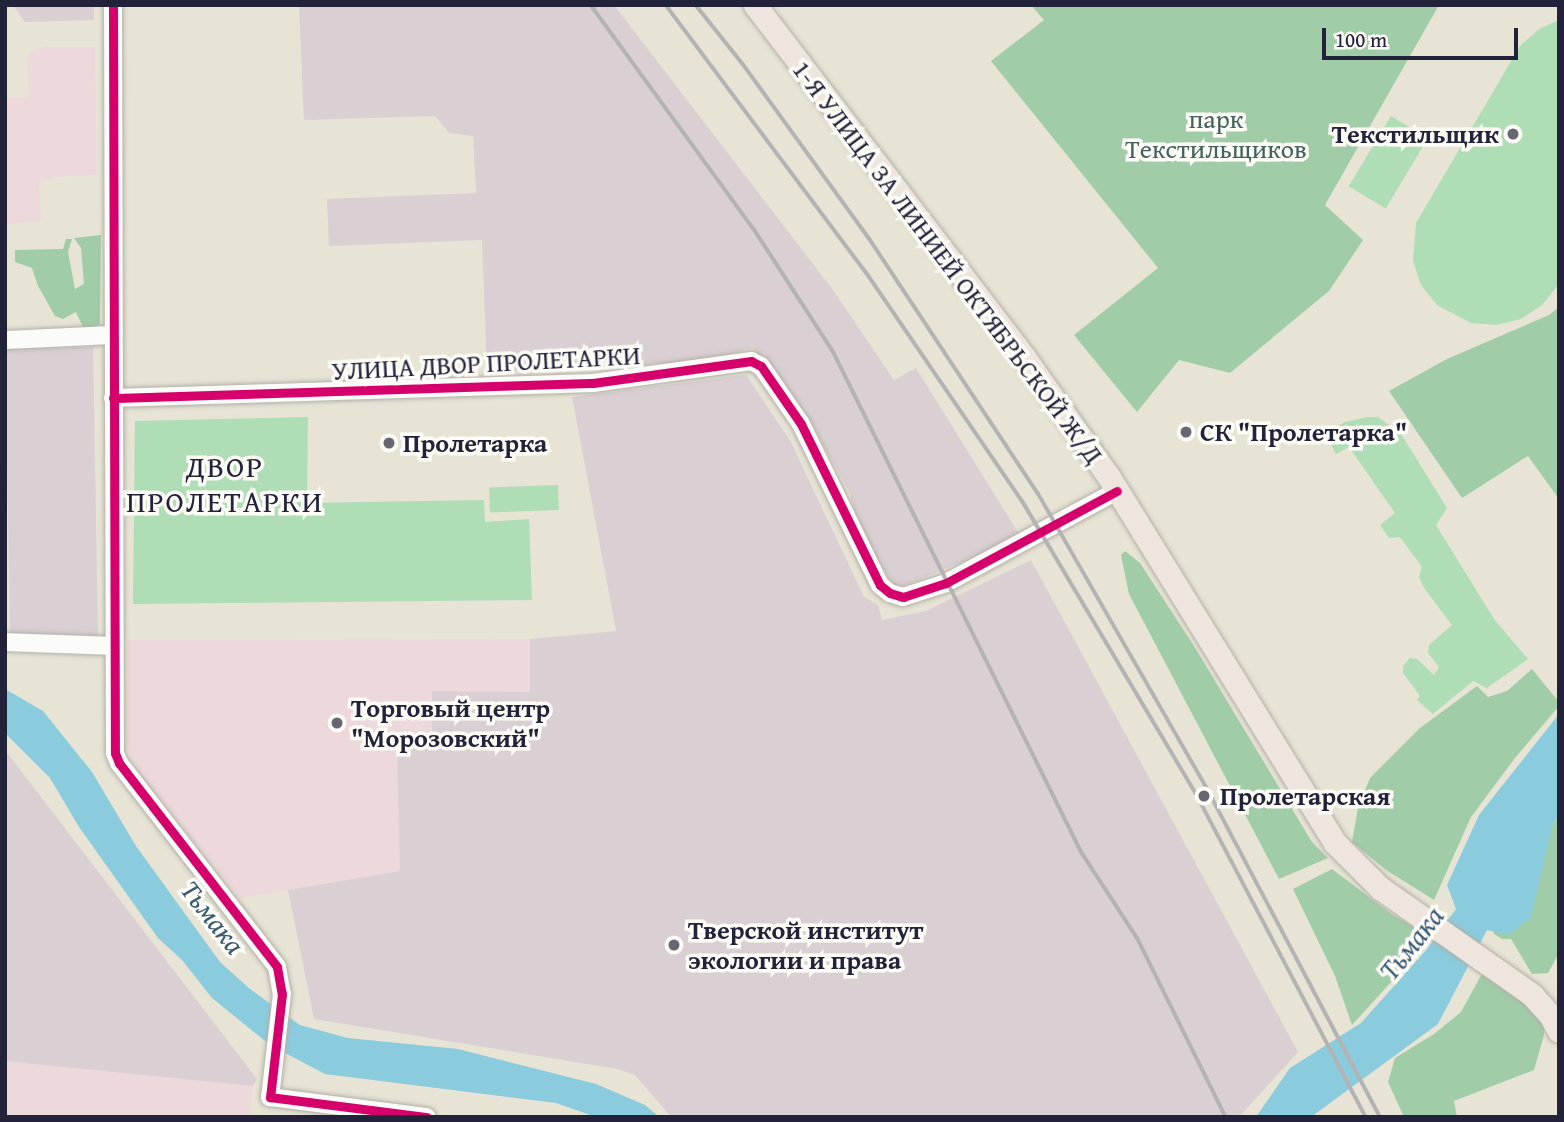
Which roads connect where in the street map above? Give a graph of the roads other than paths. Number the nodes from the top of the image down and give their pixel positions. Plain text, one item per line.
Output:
1 (113, 5) edge
2 (755, 5) edge
3 (113, 335) junction
4 (5, 340) edge
5 (113, 398) junction
6 (1117, 491) junction
7 (5, 642) edge
8 (114, 646) junction
9 (1559, 1031) edge
10 (427, 1117) edge

1 - 3 street
2 - 6 main road, 1-Я УЛИЦА ЗА ЛИНИЕЙ ОКТЯБРЬСКОЙ Ж/Д
3 - 4 street
3 - 5 street
5 - 6 street, УЛИЦА ДВОР ПРОЛЕТАРКИ
5 - 8 street
6 - 9 main road, 1-Я УЛИЦА ЗА ЛИНИЕЙ ОКТЯБРЬСКОЙ Ж/Д
7 - 8 street
8 - 10 street

